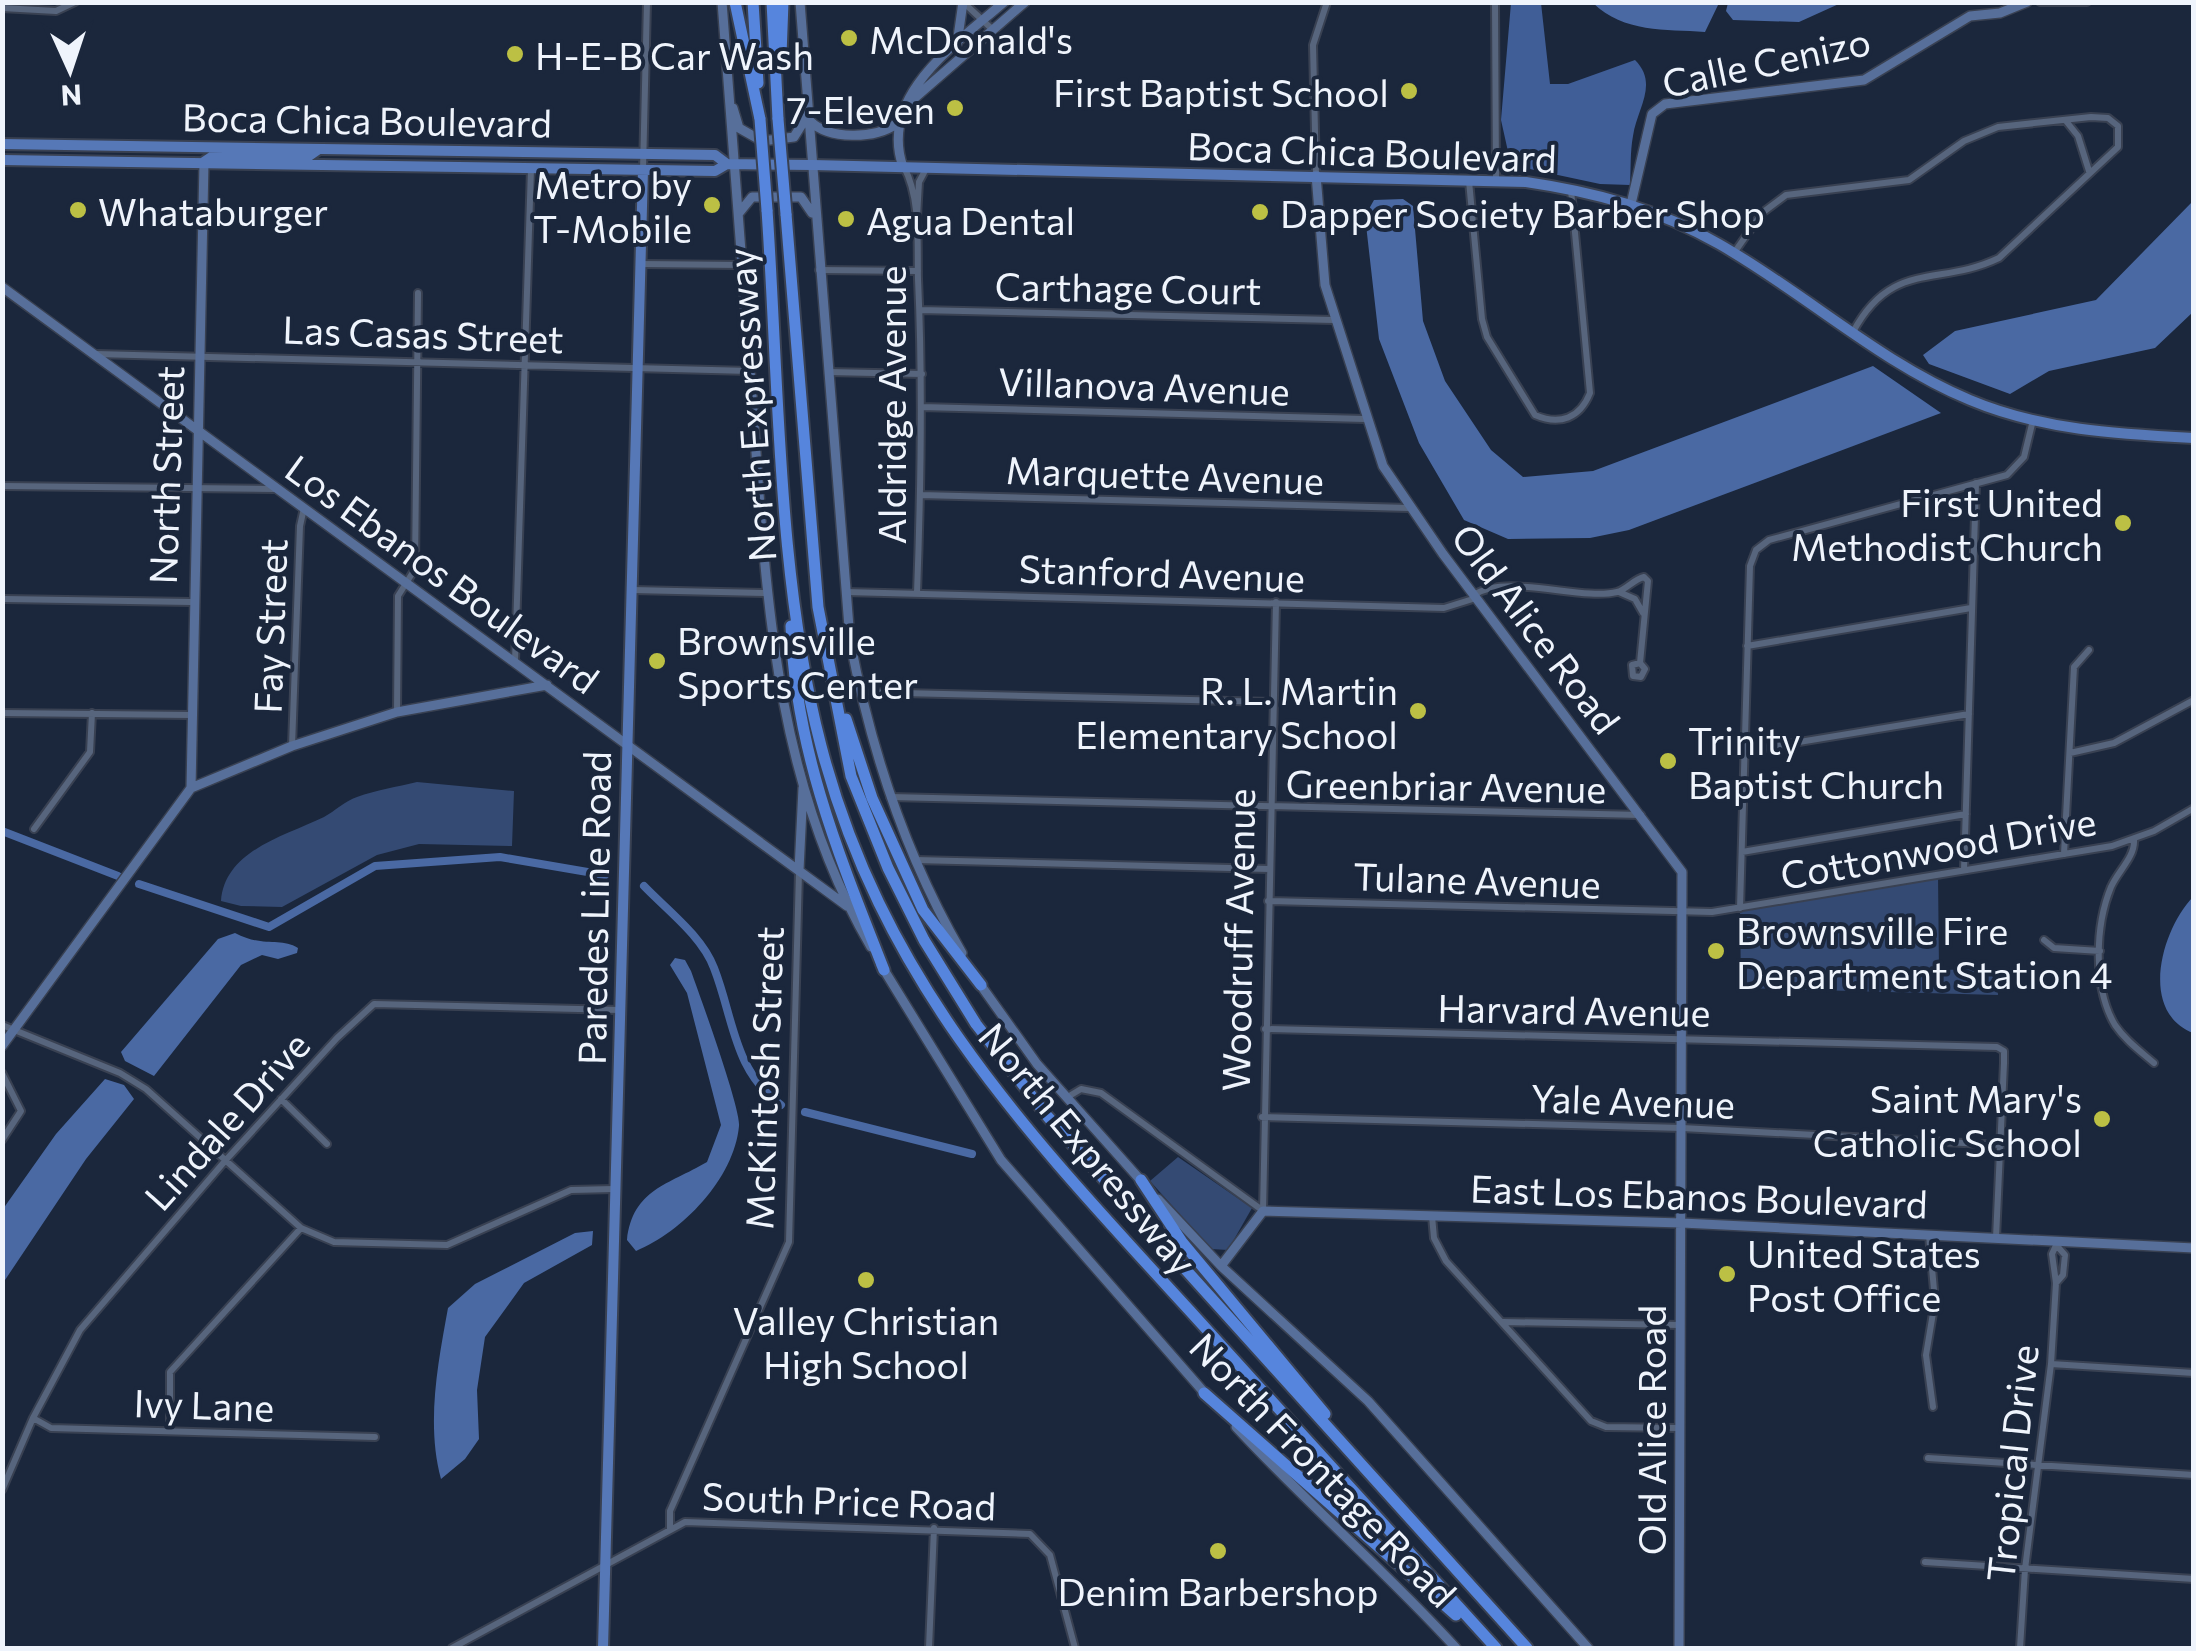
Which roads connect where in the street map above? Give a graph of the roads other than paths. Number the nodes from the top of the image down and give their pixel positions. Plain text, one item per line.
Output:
1 (76, 2) edge
2 (647, 2) edge
3 (722, 2) edge
4 (736, 2) edge
5 (753, 2) edge
6 (772, 2) edge
7 (784, 2) edge
8 (800, 2) edge
9 (963, 2) edge
10 (1004, 2) edge
11 (1025, 2) edge
12 (1327, 2) edge
13 (1494, 2) edge
14 (2028, 2) edge
15 (2040, 2) edge
16 (2087, 2) edge
17 (2, 8) edge
18 (983, 21) junction
19 (994, 31) junction
20 (957, 45) junction
21 (729, 96) junction
22 (904, 106) junction
23 (809, 116) junction
24 (760, 118) junction
25 (778, 119) junction
26 (2066, 121) junction
27 (896, 124) junction
28 (2, 144) edge
29 (196, 147) junction
30 (320, 149) junction
31 (644, 154) junction
32 (2, 160) edge
33 (78, 161) junction
34 (204, 162) junction
35 (730, 164) junction
36 (813, 165) junction
37 (903, 166) junction
38 (927, 167) junction
39 (531, 168) junction
40 (643, 170) junction
41 (2089, 171) junction
42 (1316, 174) junction
43 (1469, 180) junction
44 (1496, 180) junction
45 (1571, 189) junction
46 (1631, 204) junction
47 (916, 218) junction
48 (738, 220) junction
49 (816, 225) junction
50 (1734, 253) junction
51 (640, 264) junction
52 (742, 265) junction
53 (819, 270) junction
54 (918, 271) junction
55 (2, 287) edge
56 (418, 293) dead end
57 (920, 310) junction
58 (1334, 320) junction
59 (1853, 333) junction
60 (95, 354) junction
61 (198, 355) junction
62 (417, 360) junction
63 (526, 363) junction
64 (637, 367) junction
65 (750, 371) junction
66 (826, 372) junction
67 (922, 374) junction
68 (921, 407) junction
69 (1365, 419) junction
70 (2032, 420) junction
71 (198, 429) junction
72 (2194, 438) edge
73 (1976, 482) junction
74 (2, 486) edge
75 (196, 488) junction
76 (276, 489) junction
77 (920, 495) junction
78 (787, 506) junction
79 (304, 508) junction
80 (1410, 508) junction
81 (407, 583) junction
82 (634, 590) junction
83 (844, 592) junction
84 (1619, 592) junction
85 (765, 593) junction
86 (917, 593) junction
87 (1476, 596) junction
88 (5, 599) dead end
89 (191, 602) junction
90 (1276, 602) junction
91 (1971, 608) junction
92 (1642, 614) junction
93 (1747, 646) junction
94 (824, 647) junction
95 (2090, 650) dead end
96 (1640, 663) dead end
97 (515, 664) junction
98 (547, 685) junction
99 (860, 692) junction
100 (2194, 700) edge
101 (1273, 702) junction
102 (397, 712) junction
103 (2, 713) edge
104 (92, 713) junction
105 (1969, 714) junction
106 (190, 715) junction
107 (627, 743) junction
108 (292, 746) junction
109 (1745, 751) junction
110 (2070, 753) junction
111 (803, 784) junction
112 (191, 788) junction
113 (890, 797) junction
114 (1270, 808) junction
115 (2194, 808) edge
116 (1642, 814) junction
117 (1966, 814) junction
118 (34, 829) dead end
119 (2134, 840) junction
120 (1742, 852) junction
121 (2064, 854) junction
122 (914, 860) junction
123 (1269, 869) junction
124 (799, 870) junction
125 (1964, 870) junction
126 (1268, 900) junction
127 (848, 907) junction
128 (1740, 908) junction
129 (1684, 912) junction
130 (2044, 940) dead end
131 (2100, 951) junction
132 (884, 970) junction
133 (980, 985) junction
134 (620, 1010) junction
135 (2, 1025) edge
136 (1265, 1029) junction
137 (16, 1030) junction
138 (1683, 1039) junction
139 (2, 1046) edge
140 (2154, 1063) dead end
141 (2, 1073) edge
142 (1066, 1098) junction
143 (281, 1099) junction
144 (1262, 1118) junction
145 (1682, 1128) junction
146 (2, 1140) edge
147 (327, 1144) dead end
148 (2000, 1145) junction
149 (225, 1161) junction
150 (1141, 1180) junction
151 (616, 1190) junction
152 (1263, 1211) junction
153 (1432, 1215) junction
154 (1682, 1223) junction
155 (302, 1228) junction
156 (1930, 1234) junction
157 (1996, 1238) junction
158 (2058, 1244) junction
159 (2194, 1248) edge
160 (1221, 1266) junction
161 (1501, 1322) junction
162 (1681, 1325) junction
163 (2051, 1364) junction
164 (2194, 1373) edge
165 (1204, 1393) junction
166 (1932, 1407) dead end
167 (33, 1418) junction
168 (1679, 1428) junction
169 (170, 1430) junction
170 (375, 1436) dead end
171 (1928, 1458) dead end
172 (2038, 1466) junction
173 (2194, 1475) edge
174 (2, 1490) edge
175 (1389, 1496) junction
176 (934, 1528) junction
177 (670, 1529) junction
178 (1925, 1562) dead end
179 (606, 1563) junction
180 (2025, 1569) junction
181 (2194, 1579) edge
182 (452, 1648) edge
183 (603, 1648) edge
184 (930, 1648) edge
185 (1075, 1648) edge
186 (1456, 1648) edge
187 (1494, 1648) edge
188 (1527, 1648) edge
189 (1588, 1648) edge
190 (1679, 1648) edge
191 (2020, 1648) edge

1 - 17 street
2 - 31 street
3 - 21 street, North Frontage Road
4 - 24 highway
5 - 24 highway
6 - 25 highway
7 - 25 highway
8 - 23 street, North Expressway
9 - 18 street
9 - 20 street
10 - 18 street
11 - 19 street
12 - 42 street, Old Alice Road
13 - 44 street
14 - 46 street, Calle Cenizo
15 - 16 street
18 - 19 street
18 - 20 street
19 - 22 street
20 - 22 street
21 - 23 street
21 - 35 street, North Frontage Road
22 - 27 street
23 - 27 street
23 - 36 street, North Expressway
24 - 78 highway, North Expressway, bridge
25 - 94 highway, North Expressway, bridge
26 - 41 street
26 - 41 street
26 - 50 street
27 - 37 street
28 - 29 main road, Boca Chica Boulevard
29 - 30 main road, Boca Chica Boulevard
29 - 33 main road
30 - 31 main road, Boca Chica Boulevard
30 - 34 main road
31 - 35 main road, Boca Chica Boulevard
31 - 40 street
32 - 33 main road, Boca Chica Boulevard
33 - 34 main road, Boca Chica Boulevard
34 - 39 main road, Boca Chica Boulevard
34 - 61 street, North Street
35 - 36 main road, Boca Chica Boulevard
35 - 40 main road, Boca Chica Boulevard
35 - 48 street, North Frontage Road
36 - 37 main road, Boca Chica Boulevard
36 - 49 street, North Expressway
37 - 38 main road, Boca Chica Boulevard
37 - 47 street, Aldridge Avenue
38 - 42 main road, Boca Chica Boulevard
38 - 47 street, Aldridge Avenue
39 - 40 main road, Boca Chica Boulevard
39 - 63 street
40 - 51 main road, Paredes Line Road
41 - 59 street
42 - 43 main road, Boca Chica Boulevard
42 - 58 street, Old Alice Road
43 - 44 main road, Boca Chica Boulevard
43 - 45 street
44 - 45 main road, Boca Chica Boulevard
45 - 46 main road, Boca Chica Boulevard
46 - 50 main road, Boca Chica Boulevard
47 - 54 street, Aldridge Avenue
48 - 49 street
48 - 52 street, North Frontage Road
49 - 53 street, North Expressway
50 - 59 main road, Boca Chica Boulevard
51 - 52 street
51 - 64 main road, Paredes Line Road
52 - 65 street, North Frontage Road
53 - 54 street
53 - 66 street, North Expressway
54 - 57 street, Aldridge Avenue
55 - 60 street, Los Ebanos Boulevard
56 - 62 street
57 - 58 street, Carthage Court
57 - 67 street, Aldridge Avenue
58 - 69 street, Old Alice Road
59 - 70 main road, Boca Chica Boulevard
60 - 61 street, Las Casas Street
60 - 71 street, Los Ebanos Boulevard
61 - 62 street, Las Casas Street
61 - 71 street, North Street
62 - 63 street, Las Casas Street
62 - 81 street
63 - 64 street, Las Casas Street
63 - 97 street
64 - 65 street, Las Casas Street
64 - 82 main road, Paredes Line Road
65 - 85 street, North Frontage Road
66 - 67 street
66 - 83 street, North Expressway
67 - 68 street, Aldridge Avenue
68 - 69 street, Villanova Avenue
68 - 77 street, Aldridge Avenue
69 - 80 street, Old Alice Road
70 - 72 main road, Boca Chica Boulevard
70 - 73 street
71 - 75 street, North Street
71 - 76 street, Los Ebanos Boulevard
73 - 91 street
73 - 93 street
74 - 75 street
75 - 76 street
75 - 89 street, North Street
76 - 79 street, Los Ebanos Boulevard
77 - 80 street, Marquette Avenue
77 - 86 street, Aldridge Avenue
78 - 132 highway
78 - 187 highway, North Expressway
79 - 81 street, Los Ebanos Boulevard
79 - 108 street, Fay Street
80 - 87 street, Old Alice Road
81 - 97 street, Los Ebanos Boulevard
81 - 102 street
82 - 85 street
82 - 107 main road, Paredes Line Road
83 - 86 street, Stanford Avenue
83 - 99 street, North Expressway
84 - 87 street, Stanford Avenue
84 - 92 street
84 - 92 street, Stanford Avenue
85 - 111 street, North Frontage Road
86 - 90 street, Stanford Avenue
87 - 90 street, Stanford Avenue
87 - 116 street, Old Alice Road
88 - 89 street
89 - 106 street, North Street
90 - 101 street, Woodruff Avenue
91 - 93 street
91 - 105 street
92 - 96 street
93 - 109 street
94 - 133 highway
94 - 175 highway, North Expressway
95 - 110 street
97 - 98 street, Los Ebanos Boulevard
98 - 102 street
98 - 107 street, Los Ebanos Boulevard
99 - 101 street
99 - 113 street, North Expressway
100 - 110 street
101 - 114 street, Woodruff Avenue
102 - 108 street
103 - 104 street
104 - 106 street
104 - 118 street
105 - 109 street
105 - 117 street
106 - 112 street, North Street
107 - 124 street, Los Ebanos Boulevard
107 - 134 main road, Paredes Line Road
108 - 112 street
109 - 120 street
110 - 121 street
111 - 124 street, McKintosh Street
111 - 127 street, North Frontage Road
112 - 137 street
113 - 114 street, Greenbriar Avenue
113 - 122 street, North Expressway
114 - 116 street, Greenbriar Avenue
114 - 123 street, Woodruff Avenue
115 - 119 street, Cottonwood Drive
116 - 129 street, Old Alice Road
117 - 120 street
117 - 125 street
119 - 121 street, Cottonwood Drive
119 - 131 street
120 - 128 street
121 - 125 street, Cottonwood Drive
122 - 123 street
122 - 133 street, North Expressway
123 - 126 street, Woodruff Avenue
124 - 127 street, Los Ebanos Boulevard
124 - 177 street, McKintosh Street
125 - 128 street, Cottonwood Drive
126 - 129 street, Tulane Avenue
126 - 136 street, Woodruff Avenue
127 - 132 street, North Frontage Road
128 - 129 street, Cottonwood Drive
129 - 138 street, Old Alice Road
130 - 131 street
131 - 140 street
132 - 165 street, North Frontage Road
133 - 142 street, North Expressway
134 - 143 street, Lindale Drive
134 - 151 main road, Paredes Line Road
135 - 137 street
136 - 138 street, Harvard Avenue
136 - 144 street, Woodruff Avenue
137 - 139 street
137 - 149 street
138 - 145 street, Old Alice Road
138 - 148 street, Harvard Avenue
141 - 146 street
142 - 150 street, North Expressway
142 - 152 street
143 - 147 street
143 - 149 street, Lindale Drive
144 - 145 street, Yale Avenue
144 - 152 street, Woodruff Avenue
145 - 148 street, Yale Avenue
145 - 154 street, Old Alice Road
148 - 157 street
149 - 155 street
149 - 167 street, Lindale Drive
150 - 160 street, North Expressway
150 - 175 highway
151 - 155 street
151 - 179 main road, Paredes Line Road
152 - 153 street, East Los Ebanos Boulevard
152 - 160 street
153 - 154 street, East Los Ebanos Boulevard
153 - 161 street
154 - 156 street, East Los Ebanos Boulevard
154 - 162 street, Old Alice Road
155 - 169 street
156 - 157 street, East Los Ebanos Boulevard
156 - 166 street
157 - 158 street, East Los Ebanos Boulevard
158 - 159 street, East Los Ebanos Boulevard
158 - 163 street, Tropical Drive
160 - 189 street, North Expressway
161 - 162 street
161 - 168 street
162 - 168 street, Old Alice Road
163 - 164 street
163 - 172 street, Tropical Drive
165 - 186 street, North Frontage Road
165 - 187 highway
167 - 169 street, Ivy Lane
167 - 174 street, Lindale Drive
168 - 190 street, Old Alice Road
169 - 170 street, Ivy Lane
171 - 172 street
172 - 173 street
172 - 180 street, Tropical Drive
175 - 188 highway, North Expressway
176 - 177 street, South Price Road
176 - 184 street
176 - 185 street, South Price Road
177 - 179 street, South Price Road
178 - 180 street
179 - 182 street, South Price Road
179 - 183 main road, Paredes Line Road
180 - 181 street
180 - 191 street, Tropical Drive

